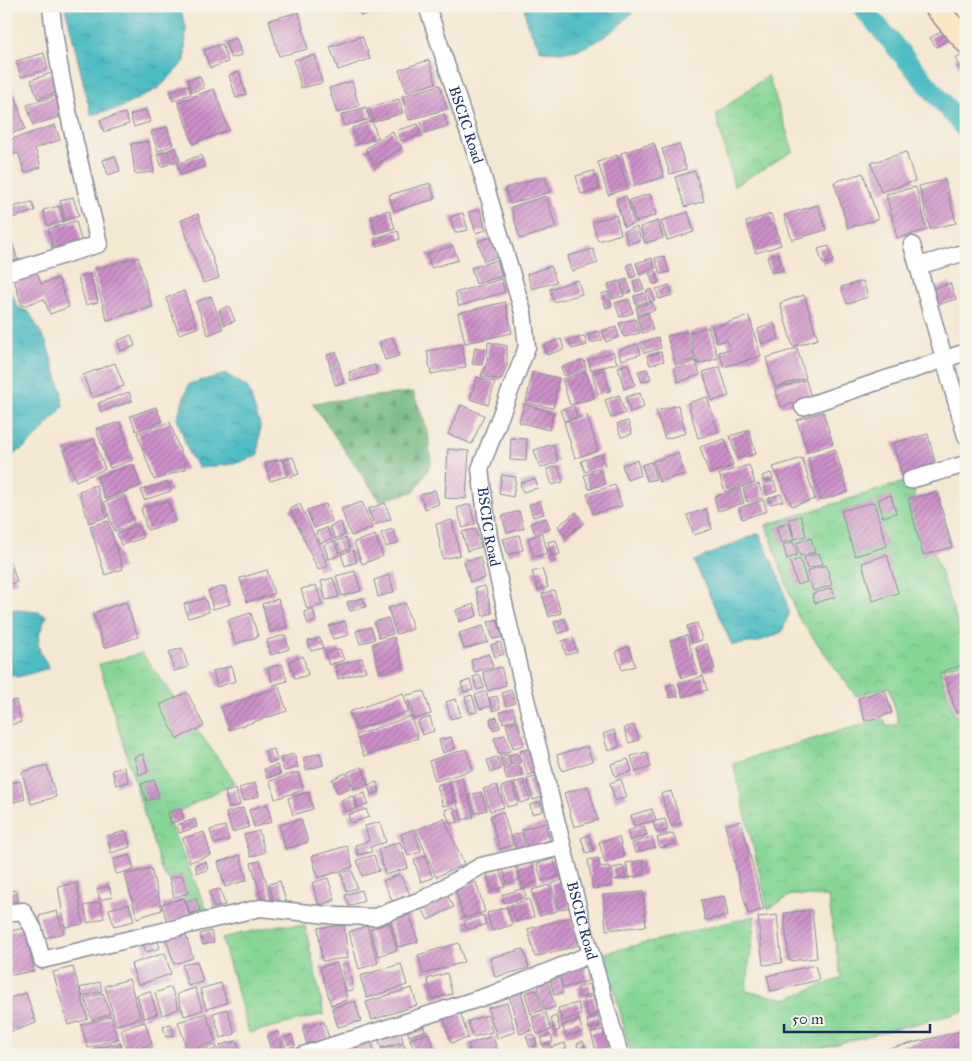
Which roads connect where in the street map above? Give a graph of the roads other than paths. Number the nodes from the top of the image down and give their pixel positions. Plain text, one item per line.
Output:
1 (51, 6) edge
2 (427, 6) edge
3 (936, 6) edge
4 (966, 42) edge
5 (912, 245) dead end
6 (966, 252) edge
7 (918, 266) junction
8 (6, 273) edge
9 (966, 352) edge
10 (944, 359) junction
11 (803, 407) dead end
12 (966, 436) edge
13 (966, 464) edge
14 (910, 480) dead end
15 (562, 847) junction
16 (6, 913) edge
17 (591, 954) junction
18 (304, 1055) edge
19 (620, 1055) edge

1 - 8 street
2 - 15 street, BSCIC Road
3 - 4 street
5 - 7 street
6 - 7 street
7 - 10 street
9 - 10 street
10 - 11 street
10 - 12 street
13 - 14 street
15 - 16 street
15 - 17 street, BSCIC Road
17 - 18 street
17 - 19 street, BSCIC Road

